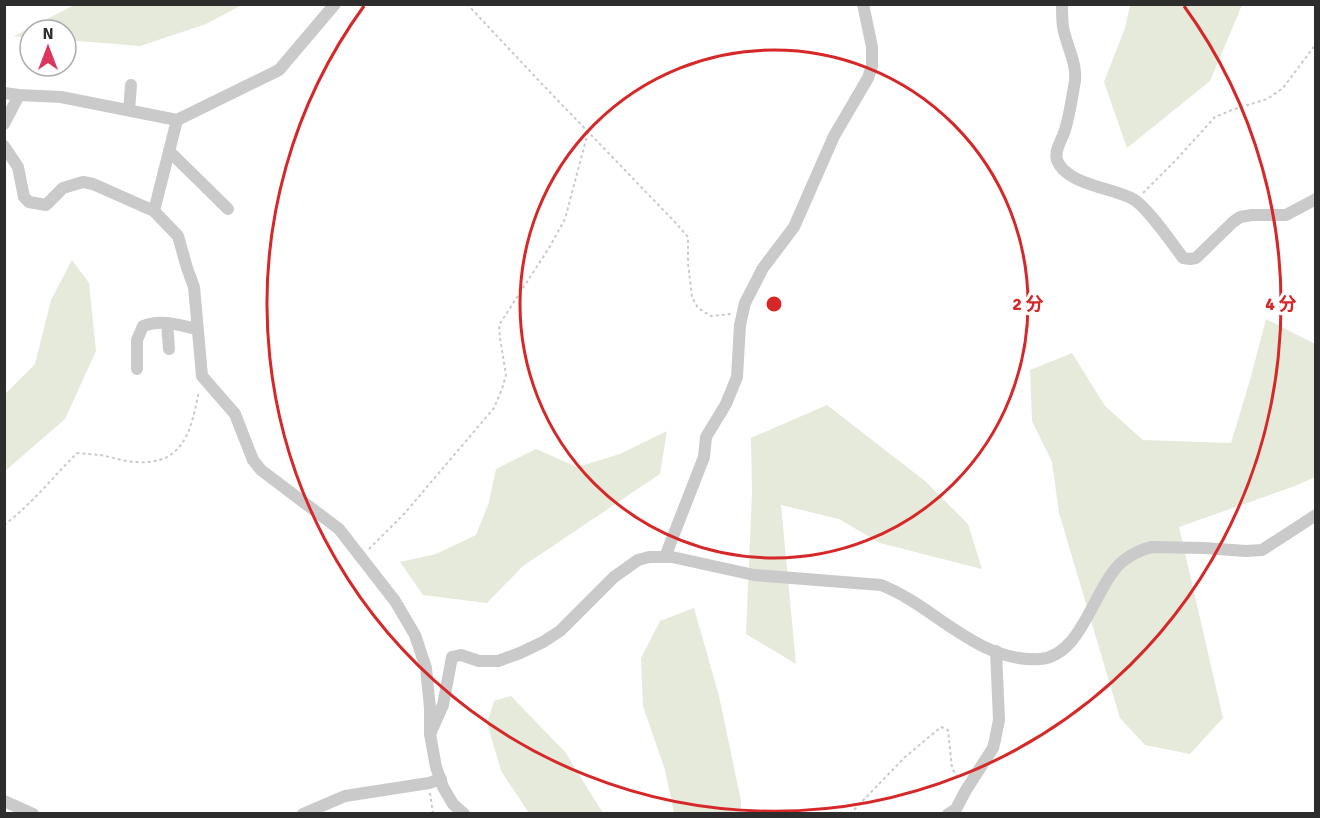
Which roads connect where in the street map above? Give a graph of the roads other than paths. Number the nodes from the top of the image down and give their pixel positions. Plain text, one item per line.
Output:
1 (335, 4) edge
2 (862, 4) edge
3 (1062, 4) edge
4 (131, 85) dead end
5 (4, 93) edge
6 (19, 95) junction
7 (129, 110) junction
8 (177, 120) junction
9 (4, 124) edge
10 (4, 146) edge
11 (169, 151) junction
12 (1316, 199) edge
13 (228, 209) dead end
14 (154, 211) junction
15 (167, 323) junction
16 (197, 329) junction
17 (169, 349) dead end
18 (137, 369) dead end
19 (1316, 515) edge
20 (665, 557) junction
21 (996, 651) junction
22 (430, 734) junction
23 (435, 781) junction
24 (4, 801) edge
25 (33, 813) edge
26 (303, 813) edge
27 (464, 813) edge
28 (950, 813) edge

1 - 8 street
2 - 20 street
3 - 12 street
4 - 7 street
5 - 6 street
6 - 7 street
6 - 9 street
7 - 8 street
8 - 11 street
10 - 14 street
11 - 13 street
11 - 14 street
14 - 16 street
15 - 16 street
15 - 17 street
15 - 18 street
16 - 22 street
19 - 21 street
20 - 21 street
20 - 22 street
21 - 28 street
22 - 23 street
23 - 26 street
23 - 27 street
24 - 25 street

